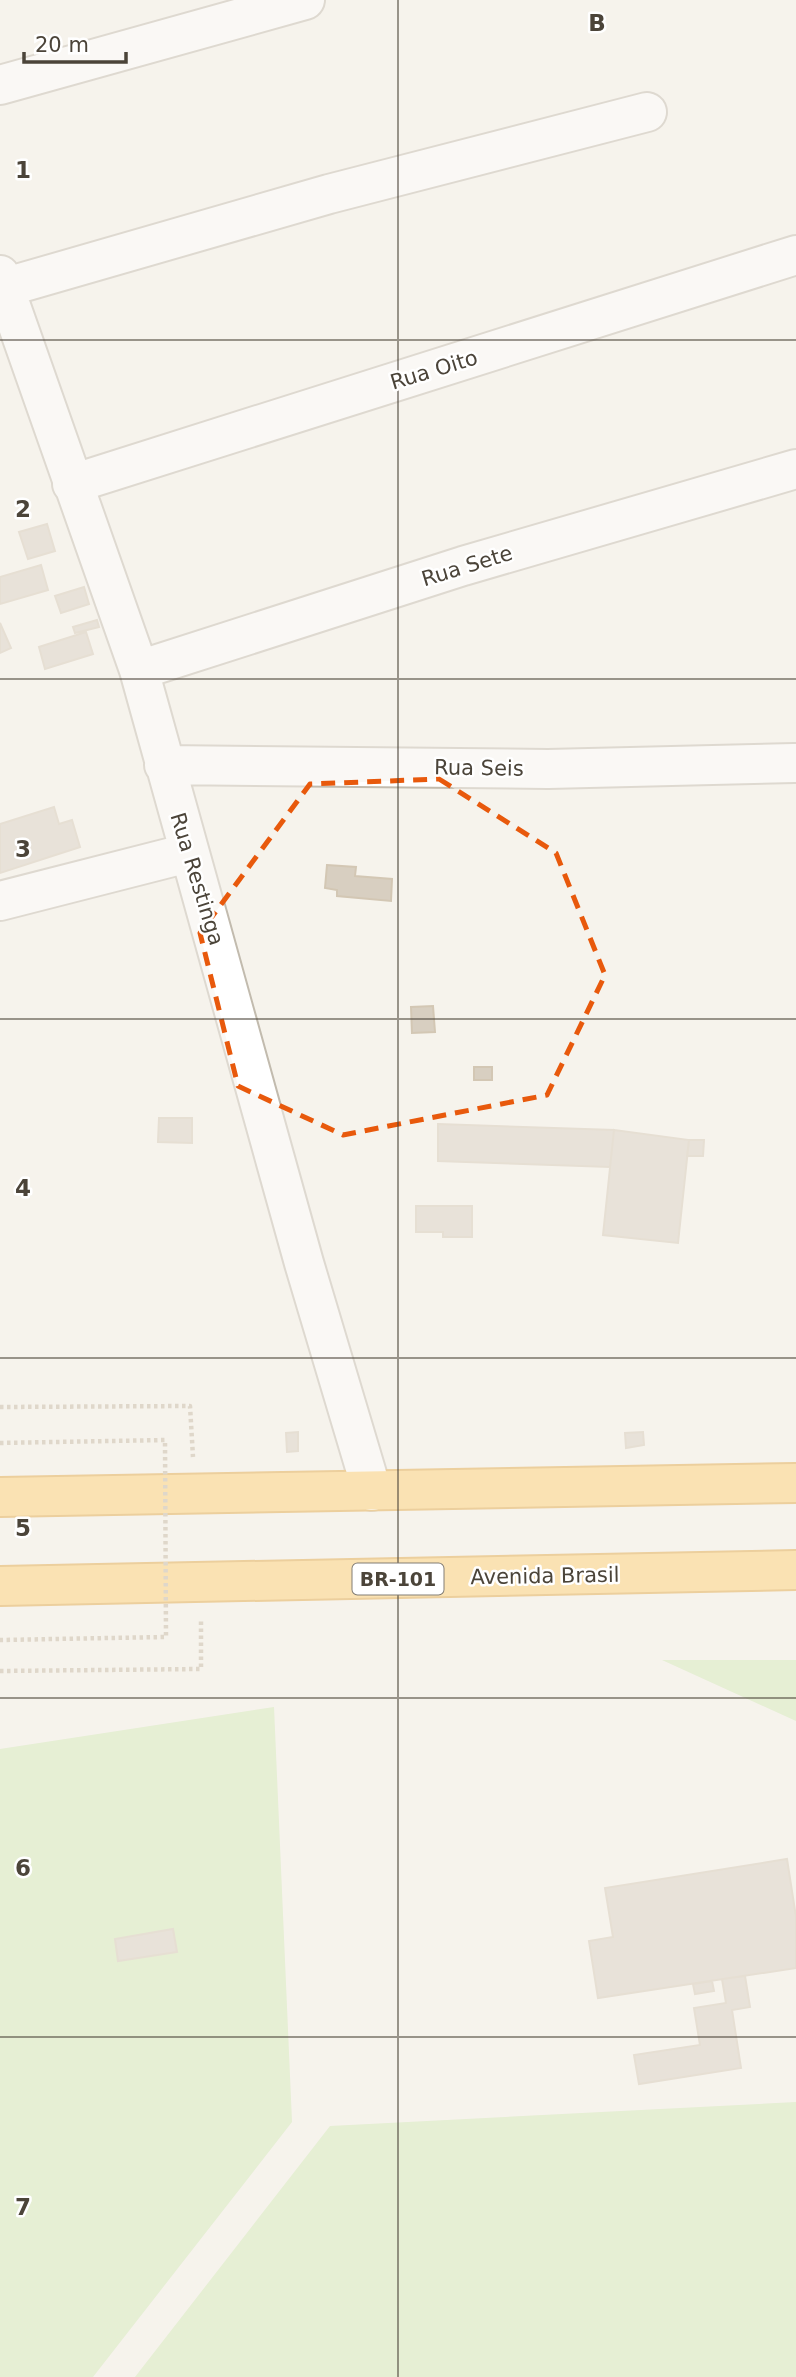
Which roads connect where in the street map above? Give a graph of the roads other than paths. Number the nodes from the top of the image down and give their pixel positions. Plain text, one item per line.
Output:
1 (305, 0) edge
2 (0, 85) edge
3 (646, 112) dead end
4 (796, 255) edge
5 (2, 281) edge
6 (796, 469) edge
7 (72, 484) junction
8 (139, 670) junction
9 (794, 763) dead end
10 (163, 765) junction
11 (188, 853) junction
12 (0, 901) edge
13 (796, 1483) edge
14 (372, 1491) junction
15 (0, 1497) edge
16 (796, 1570) edge
17 (0, 1586) edge

1 - 2 street
3 - 5 street
4 - 7 street, Rua Oito
5 - 7 street, Rua Restinga
6 - 8 street, Rua Sete
7 - 8 street, Rua Restinga
8 - 10 street, Rua Restinga
9 - 10 street, Rua Seis
10 - 11 street, Rua Restinga
11 - 12 street
11 - 14 street, Rua Restinga
13 - 14 highway
14 - 15 highway
16 - 17 highway, Avenida Brasil / BR-101

